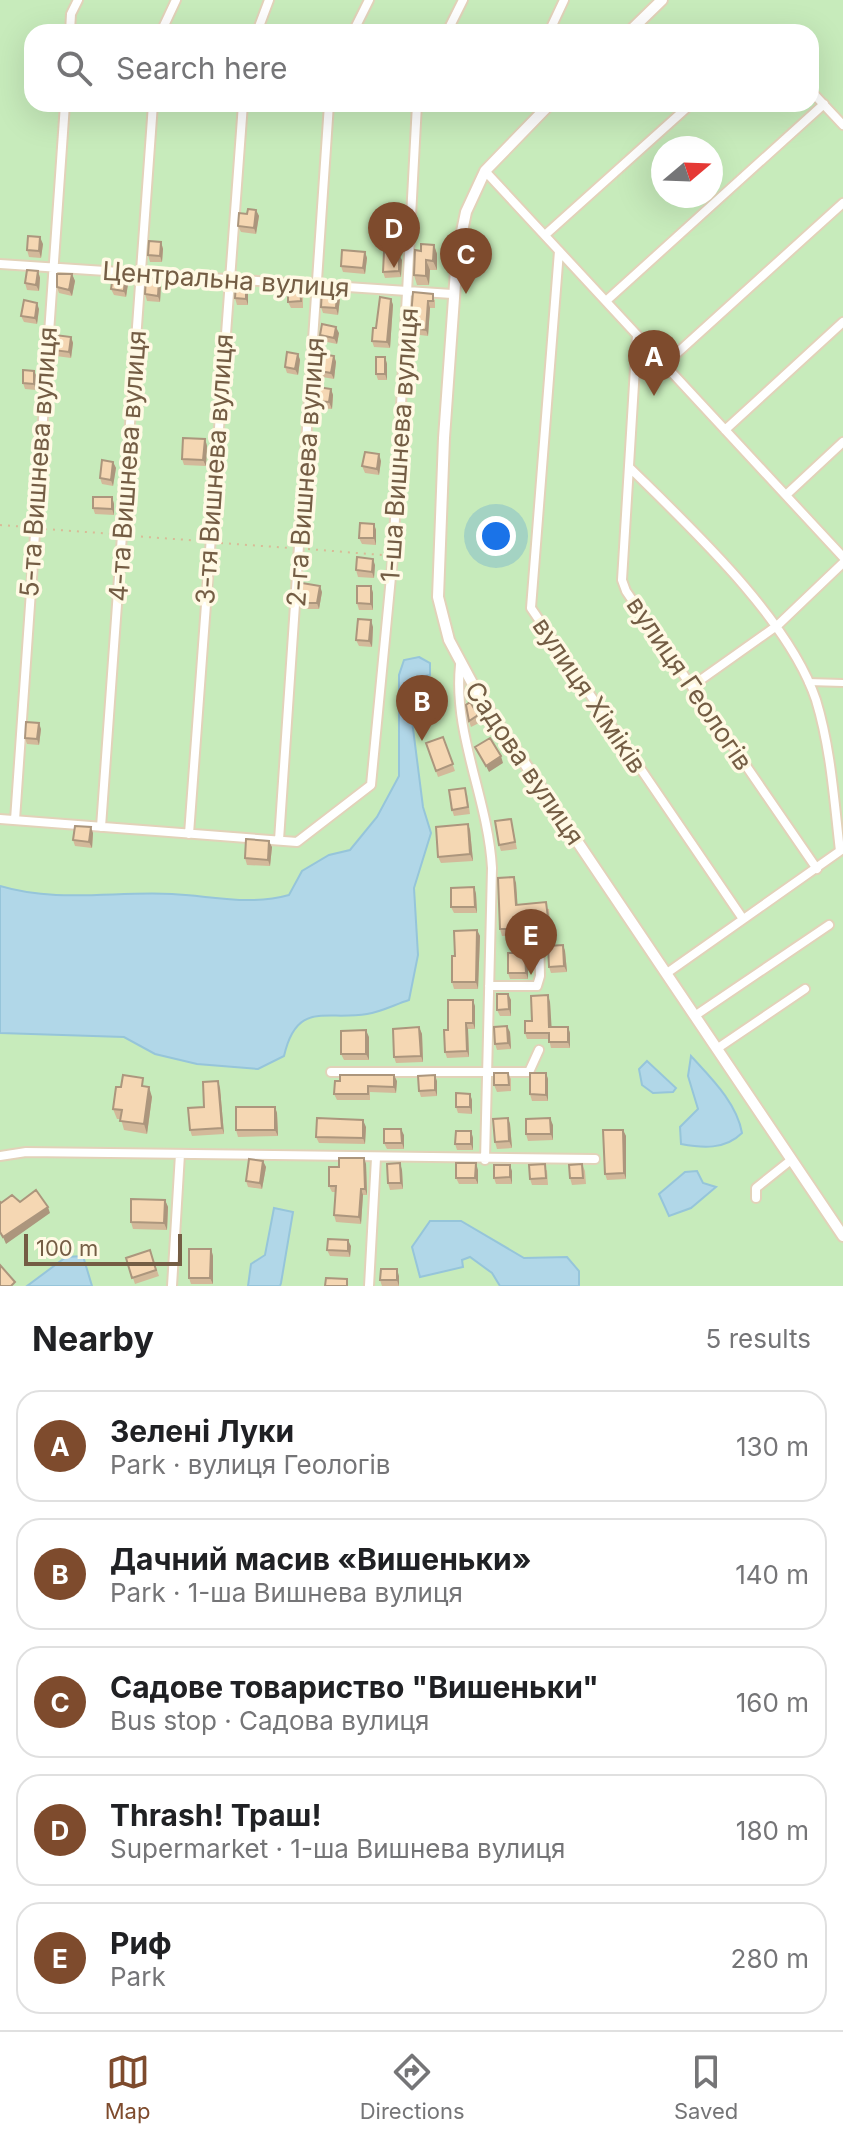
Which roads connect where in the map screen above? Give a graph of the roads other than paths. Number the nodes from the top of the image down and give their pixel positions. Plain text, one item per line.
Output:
1 (78, 0) edge
2 (176, 0) edge
3 (269, 0) edge
4 (369, 0) edge
5 (463, 0) edge
6 (564, 0) edge
7 (662, 0) edge
8 (70, 24) edge
9 (165, 24) edge
10 (260, 24) edge
11 (357, 24) edge
12 (451, 24) edge
13 (553, 24) edge
14 (637, 24) edge
15 (819, 99) edge
16 (824, 104) junction
17 (819, 109) edge
18 (64, 112) edge
19 (152, 112) edge
20 (242, 112) edge
21 (329, 112) edge
22 (417, 112) edge
23 (542, 112) edge
24 (682, 112) edge
25 (815, 112) edge
26 (843, 125) edge
27 (485, 171) junction
28 (843, 203) edge
29 (545, 235) junction
30 (559, 251) junction
31 (0, 264) edge
32 (53, 268) junction
33 (141, 274) junction
34 (228, 279) junction
35 (318, 285) junction
36 (408, 291) junction
37 (452, 294) junction
38 (606, 301) junction
39 (843, 322) edge
40 (637, 335) junction
41 (665, 364) junction
42 (725, 430) junction
43 (843, 442) edge
44 (630, 468) junction
45 (786, 495) junction
46 (843, 560) edge
47 (778, 625) junction
48 (460, 665) junction
49 (808, 682) junction
50 (843, 683) edge
51 (692, 686) junction
52 (0, 819) edge
53 (15, 820) junction
54 (101, 827) junction
55 (189, 834) junction
56 (279, 840) junction
57 (817, 869) junction
58 (743, 919) junction
59 (829, 925) dead end
60 (539, 934) dead end
61 (667, 973) junction
62 (489, 986) junction
63 (805, 989) dead end
64 (696, 1015) junction
65 (718, 1048) junction
66 (539, 1050) dead end
67 (331, 1072) dead end
68 (487, 1072) junction
69 (180, 1154) junction
70 (0, 1156) edge
71 (376, 1158) junction
72 (595, 1159) dead end
73 (485, 1160) junction
74 (791, 1160) junction
75 (756, 1198) dead end
76 (843, 1235) edge
77 (172, 1286) edge
78 (369, 1286) edge

1 - 8 street
2 - 9 street
3 - 10 street
4 - 11 street
5 - 12 street
6 - 13 street
7 - 14 street
15 - 16 street
16 - 17 street
16 - 26 street
18 - 32 street, 5-та Вишнева вулиця
19 - 33 street, 4-та Вишнева вулиця
20 - 34 street, 3-тя Вишнева вулиця
21 - 35 street, 2-га Вишнева вулиця
22 - 36 street, 1-ша Вишнева вулиця
23 - 27 street, Садова вулиця
24 - 29 street
25 - 38 street
27 - 29 street
27 - 37 street, Садова вулиця
28 - 41 street
29 - 30 street
30 - 38 street
30 - 58 street, вулиця Хіміків
31 - 32 street, Центральна вулиця
32 - 33 street, Центральна вулиця
32 - 53 street, 5-та Вишнева вулиця
33 - 34 street, Центральна вулиця
33 - 54 street, 4-та Вишнева вулиця
34 - 35 street, Центральна вулиця
34 - 55 street, 3-тя Вишнева вулиця
35 - 36 street, Центральна вулиця
35 - 56 street, 2-га Вишнева вулиця
36 - 37 street, Центральна вулиця
36 - 56 street, 1-ша Вишнева вулиця
37 - 48 street, Садова вулиця
38 - 40 street
39 - 42 street
40 - 41 street
40 - 44 street, вулиця Геологів
41 - 42 street
42 - 45 street
43 - 45 street
44 - 47 street
44 - 51 street, вулиця Геологів
45 - 46 street
46 - 47 street
47 - 49 street
47 - 51 street
48 - 61 street, Садова вулиця
48 - 62 street
49 - 50 street
49 - 57 street
51 - 57 street, вулиця Геологів
52 - 53 street
53 - 54 street
54 - 55 street
55 - 56 street
57 - 58 street
58 - 61 street
59 - 64 street
60 - 62 street
61 - 64 street, Садова вулиця
62 - 68 street
63 - 65 street
64 - 65 street, Садова вулиця
65 - 74 street, Садова вулиця
66 - 68 street
67 - 68 street
68 - 73 street
69 - 70 street
69 - 71 street
69 - 77 street
71 - 73 street
71 - 78 street
72 - 73 street
74 - 75 street
74 - 76 street, Садова вулиця

